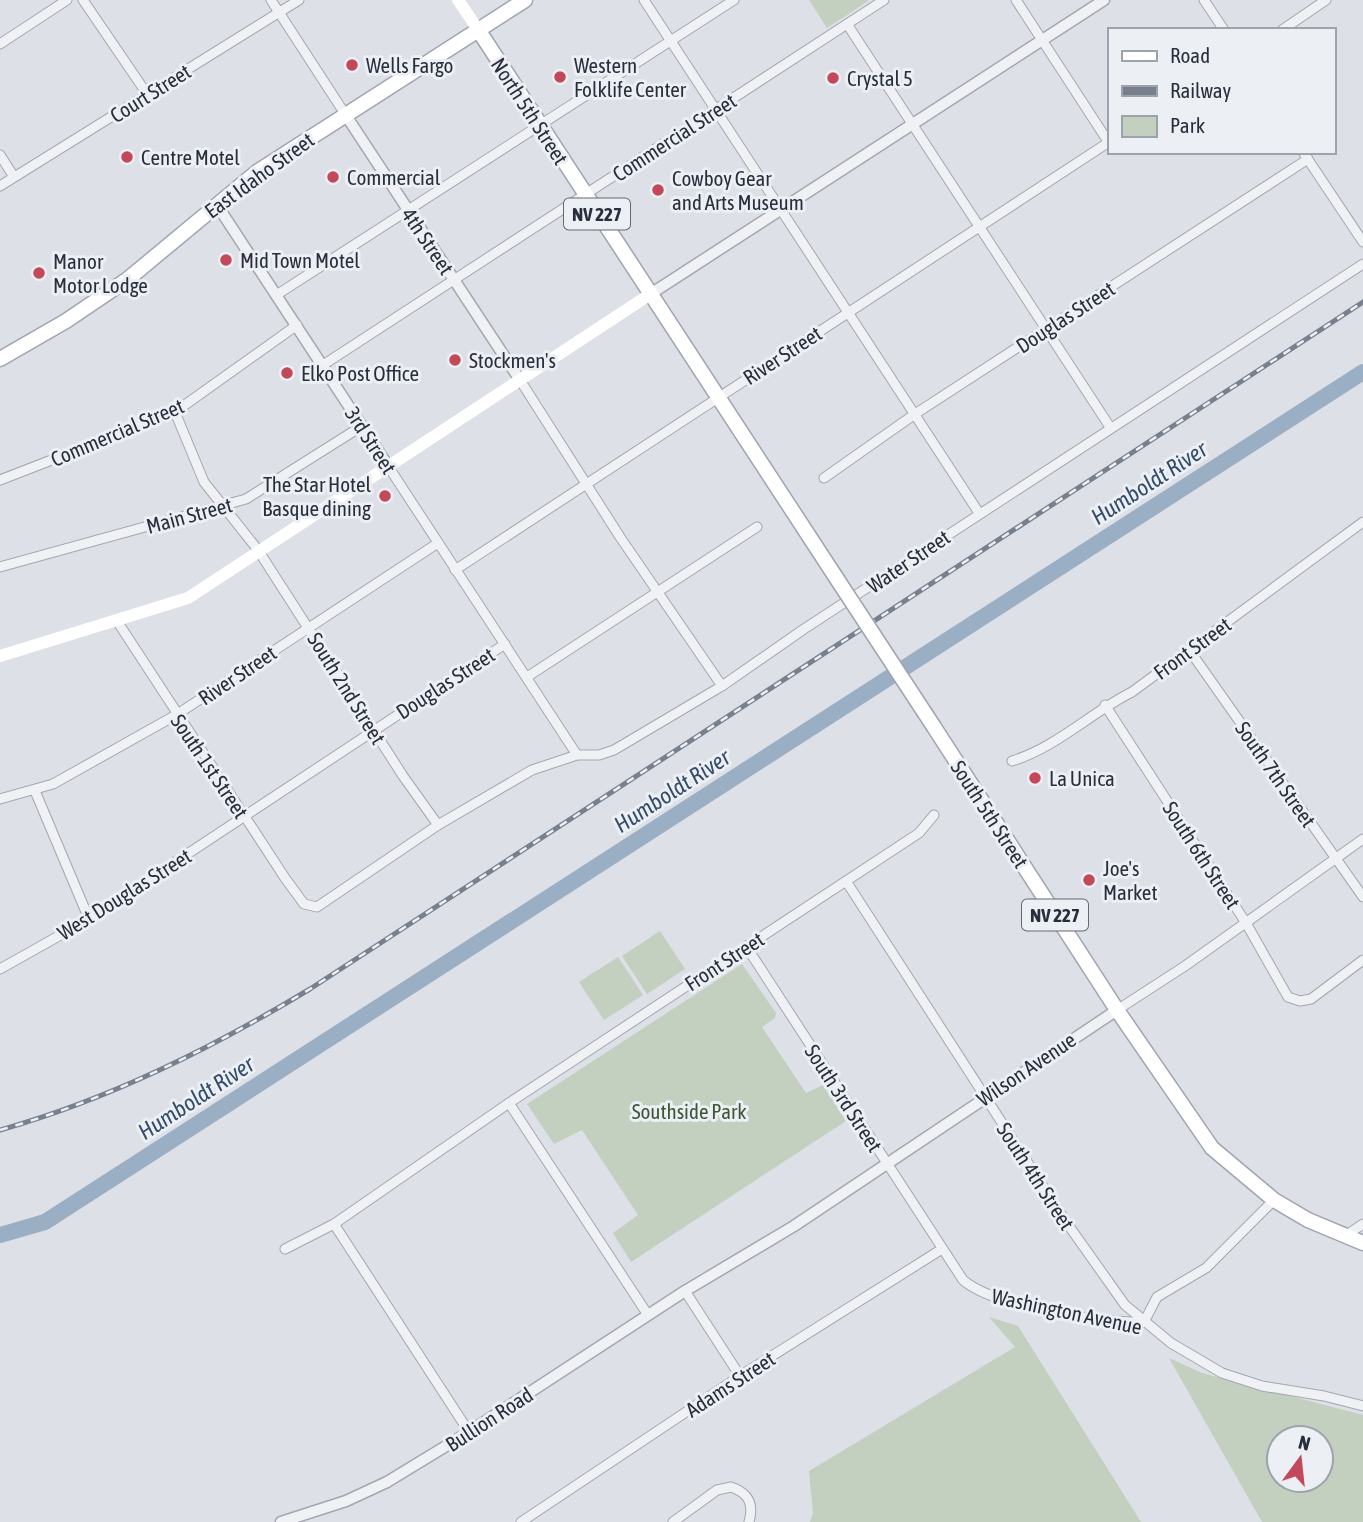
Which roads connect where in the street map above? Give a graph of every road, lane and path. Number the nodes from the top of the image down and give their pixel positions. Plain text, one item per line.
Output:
1 (67, 0) edge
2 (83, 0) edge
3 (271, 0) edge
4 (299, 0) edge
5 (458, 0) edge
6 (526, 0) edge
7 (644, 0) edge
8 (734, 0) edge
9 (884, 0) edge
10 (1016, 0) edge
11 (1104, 0) edge
12 (1204, 0) edge
13 (1326, 0) edge
14 (279, 13) junction
15 (848, 24) junction
16 (1223, 28) edge
17 (1285, 28) edge
18 (479, 31) junction
19 (671, 40) junction
20 (1042, 40) junction
21 (0, 44) edge
22 (147, 94) junction
23 (717, 110) junction
24 (345, 114) junction
25 (913, 124) junction
26 (539, 125) junction
27 (1108, 140) edge
28 (1108, 143) edge
29 (0, 155) edge
30 (1305, 156) edge
31 (14, 177) junction
32 (0, 186) edge
33 (584, 195) junction
34 (217, 205) junction
35 (407, 209) junction
36 (781, 210) junction
37 (979, 227) junction
38 (1363, 242) edge
39 (1363, 264) edge
40 (454, 280) junction
41 (278, 294) junction
42 (649, 295) junction
43 (848, 312) junction
44 (297, 325) junction
45 (1046, 329) junction
46 (0, 359) edge
47 (323, 365) junction
48 (520, 380) junction
49 (716, 398) junction
50 (176, 412) junction
51 (915, 414) junction
52 (362, 426) junction
53 (1110, 427) junction
54 (388, 466) junction
55 (824, 478) dead end
56 (0, 480) edge
57 (586, 482) junction
58 (226, 506) junction
59 (979, 513) junction
60 (1363, 522) edge
61 (757, 527) dead end
62 (438, 543) junction
63 (258, 550) junction
64 (0, 567) edge
65 (455, 570) junction
66 (657, 593) junction
67 (117, 621) junction
68 (309, 626) junction
69 (505, 644) junction
70 (1190, 651) junction
71 (0, 656) edge
72 (527, 677) junction
73 (722, 686) junction
74 (1105, 705) junction
75 (176, 715) junction
76 (373, 729) junction
77 (578, 755) junction
78 (1012, 761) dead end
79 (35, 791) junction
80 (0, 799) edge
81 (934, 815) dead end
82 (245, 816) junction
83 (438, 825) junction
84 (1363, 839) edge
85 (1335, 859) junction
86 (846, 881) junction
87 (1363, 897) edge
88 (309, 906) joint
89 (89, 919) junction
90 (1246, 923) junction
91 (746, 946) junction
92 (1363, 960) edge
93 (1, 964) edge
94 (1116, 1010) junction
95 (986, 1098) junction
96 (509, 1103) junction
97 (887, 1164) junction
98 (1275, 1200) junction
99 (334, 1224) junction
100 (1363, 1224) edge
101 (1345, 1236) junction
102 (1363, 1243) edge
103 (285, 1250) dead end
104 (942, 1250) junction
105 (685, 1292) junction
106 (648, 1315) junction
107 (1144, 1322) junction
108 (740, 1376) junction
109 (1363, 1406) edge
110 (469, 1432) junction
111 (281, 1522) edge
112 (521, 1522) edge
113 (673, 1522) edge
114 (749, 1522) edge

1 - 21 street
2 - 22 street
3 - 14 street, 4th Street
4 - 14 street, Court Street
5 - 18 main road, North 5th Street
6 - 18 main road, East Idaho Street
7 - 19 street
8 - 19 street
9 - 15 street, Commercial Street
10 - 20 street
11 - 20 street
12 - 16 street
13 - 17 street
14 - 22 street, Court Street
14 - 24 street, 4th Street
15 - 23 street, Commercial Street
15 - 25 street
18 - 24 main road, East Idaho Street
18 - 26 main road, North 5th Street / NV 227
19 - 23 street
19 - 26 street
20 - 25 street
20 - 27 street
22 - 31 street, Court Street
23 - 33 street, Commercial Street
23 - 36 street
24 - 34 main road, East Idaho Street
24 - 35 street, 4th Street
25 - 36 street
25 - 37 street
26 - 33 main road, North 5th Street / NV 227
26 - 35 street
28 - 37 street, River Street
29 - 31 street
30 - 38 street
30 - 45 street, Douglas Street
31 - 32 street, Court Street
33 - 40 street, Commercial Street
33 - 42 main road, North 5th Street / NV 227
34 - 41 street, 3rd Street
34 - 46 main road, East Idaho Street
35 - 40 street, 4th Street
35 - 41 street
36 - 42 street
36 - 43 street
37 - 43 street, River Street
37 - 45 street
39 - 53 street, Water Street
40 - 47 street, Commercial Street
40 - 48 street, 4th Street
41 - 44 street, 3rd Street
42 - 48 main road
42 - 49 main road, North 5th Street / NV 227
43 - 49 street, River Street
43 - 51 street
44 - 47 street, 3rd Street
44 - 50 street, Commercial Street
45 - 51 street, Douglas Street
45 - 53 street
47 - 52 street, 3rd Street
48 - 54 main road
48 - 57 street, 4th Street
49 - 57 street, River Street
49 - 94 main road, South 5th Street / NV 227, bridge
50 - 56 street, Commercial Street
50 - 58 street, South 2nd Street
51 - 55 street, Douglas Street
51 - 59 street
52 - 54 street, 3rd Street
52 - 58 street, Main Street
53 - 59 street, Water Street
54 - 62 street, 3rd Street
54 - 63 main road
57 - 65 street, River Street
57 - 66 street
58 - 63 street, South 2nd Street
58 - 64 street, Main Street
59 - 73 street, Water Street
60 - 70 street, Front Street
61 - 66 street
62 - 65 street, 3rd Street
62 - 68 street, River Street
63 - 67 main road
63 - 68 street, South 2nd Street
65 - 69 street
66 - 72 street
66 - 73 street
67 - 71 main road
67 - 75 street, South 1st Street
68 - 75 street, River Street
68 - 76 street, South 2nd Street
69 - 72 street
69 - 76 street, Douglas Street
70 - 74 street, Front Street
70 - 85 street, South 7th Street
72 - 77 street
73 - 77 street, Water Street
74 - 78 street, Front Street
74 - 90 street, South 6th Street
75 - 79 street, River Street
75 - 82 street, South 1st Street
76 - 82 street, Douglas Street
76 - 83 street, South 2nd Street
77 - 83 street, Water Street
79 - 80 street, River Street
79 - 89 street
81 - 86 street, Front Street
82 - 88 street, South 1st Street
82 - 89 street, West Douglas Street
83 - 88 street, Water Street
84 - 85 street, Wilson Avenue
85 - 87 street, South 7th Street
85 - 90 street, Wilson Avenue
86 - 91 street, Front Street
86 - 95 street, South 4th Street
89 - 93 street, West Douglas Street
90 - 92 street, South 6th Street
90 - 94 street, Wilson Avenue
91 - 96 street, Front Street
91 - 97 street, South 3rd Street
94 - 95 street, Wilson Avenue
94 - 98 main road, South 5th Street / NV 227
95 - 97 street, Wilson Avenue
95 - 107 street, South 4th Street
96 - 99 street, Front Street
96 - 106 street
97 - 104 street, South 3rd Street
97 - 105 street, Wilson Avenue
98 - 101 main road, South 5th Street / NV 227
98 - 107 street
99 - 103 street, Front Street
99 - 110 street
100 - 101 street
101 - 102 main road, South 5th Street / NV 227
104 - 107 street, Washington Avenue
104 - 108 street, Adams Street
105 - 106 street, Bullion Road
105 - 108 street
106 - 110 street, Bullion Road
107 - 109 street, Washington Avenue
108 - 112 street, Adams Street
110 - 111 street, Bullion Road
113 - 114 street

